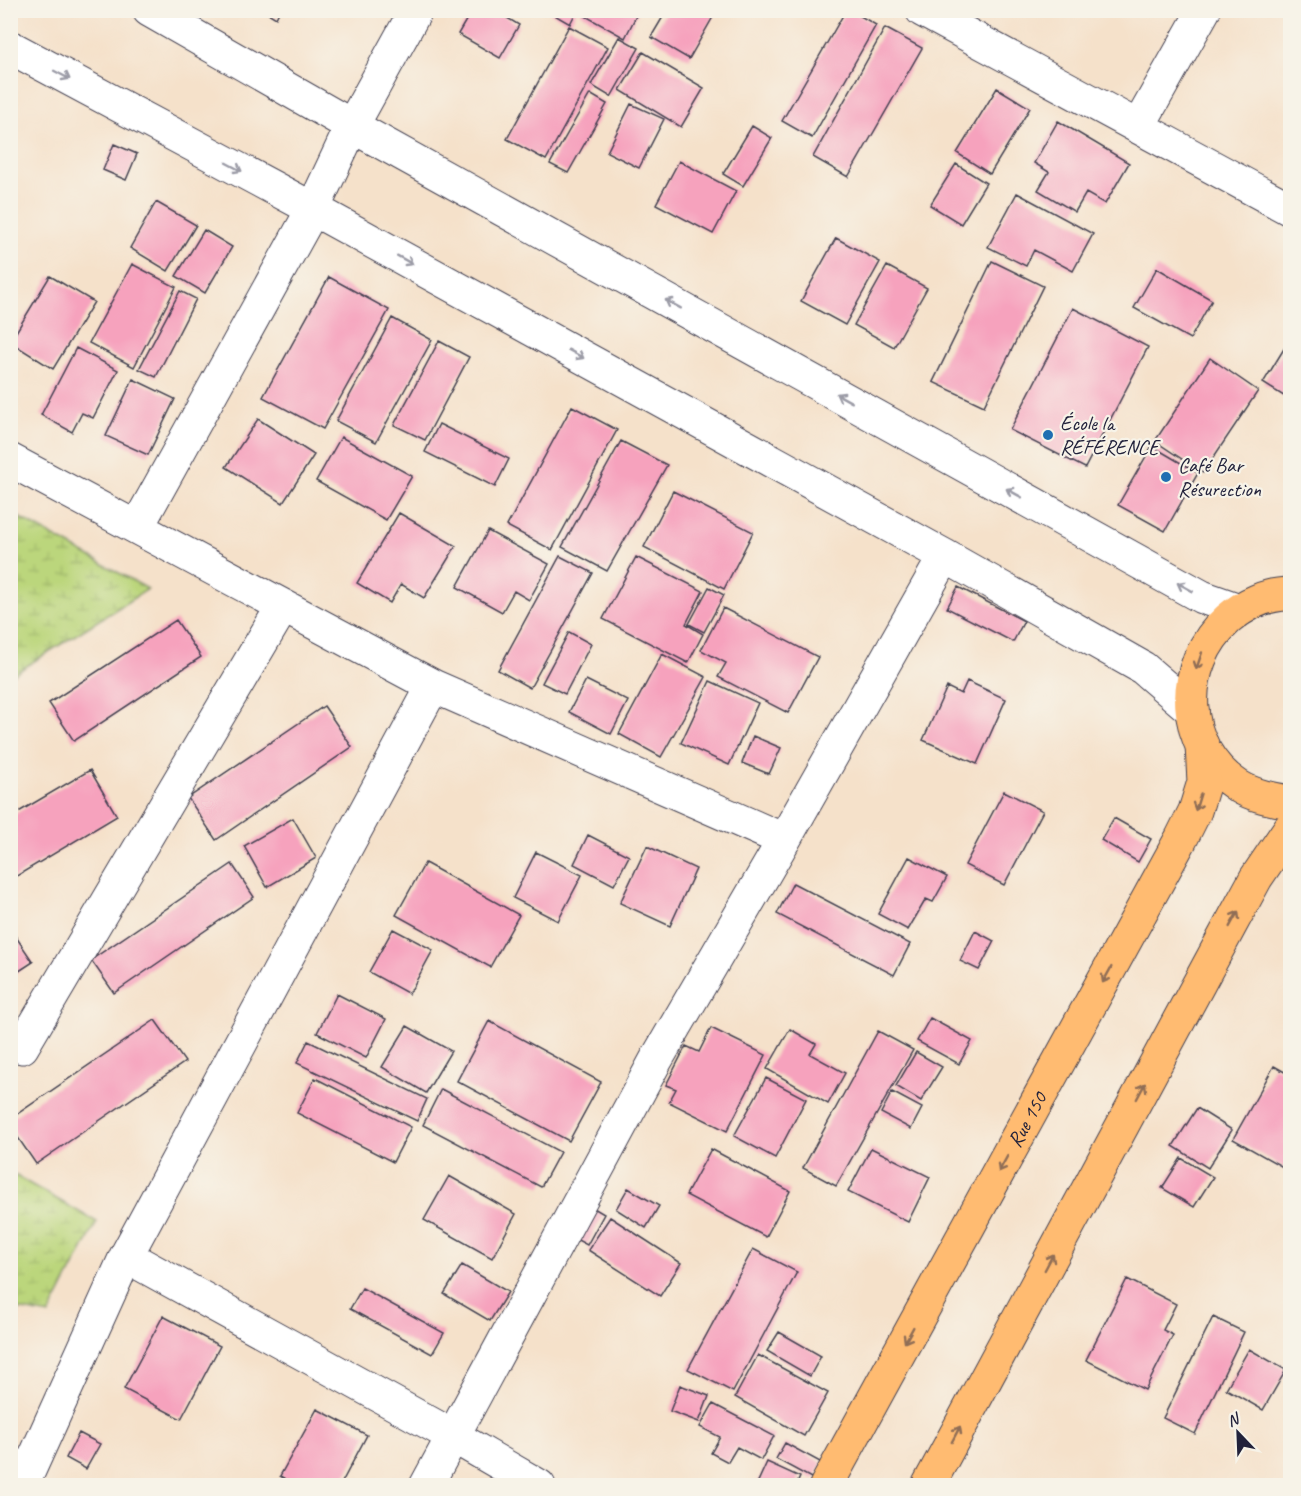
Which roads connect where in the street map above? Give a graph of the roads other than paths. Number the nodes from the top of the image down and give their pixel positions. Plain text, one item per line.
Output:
1 (149, 10) edge
2 (416, 10) edge
3 (922, 10) edge
4 (1204, 10) edge
5 (10, 47) edge
6 (352, 126) junction
7 (1138, 127) junction
8 (313, 209) junction
9 (1290, 209) edge
10 (10, 460) edge
11 (137, 527) junction
12 (945, 556) junction
13 (1286, 590) edge
14 (283, 606) junction
15 (1239, 610) junction
16 (433, 686) junction
17 (1192, 710) junction
18 (1202, 745) junction
19 (1290, 802) edge
20 (1290, 828) edge
21 (784, 840) junction
22 (22, 1047) dead end
23 (126, 1256) junction
24 (453, 1436) junction
25 (22, 1485) edge
26 (426, 1485) edge
27 (539, 1485) edge
28 (826, 1485) edge
29 (928, 1485) edge

1 - 6 street
2 - 6 street
3 - 7 street
4 - 7 street
5 -> 8 street
6 - 8 street
15 -> 6 street
7 - 9 street
8 - 11 street
8 -> 12 street
10 - 11 street
11 - 14 street
12 - 17 street
12 - 21 street
13 - 15 main road
14 - 16 street
14 - 22 street
15 -> 17 main road
16 - 21 street
16 - 23 street
17 - 18 main road
18 - 19 main road
18 -> 28 main road, Rue 150
29 -> 20 main road
21 - 24 street
23 - 24 street
23 - 25 street
24 - 26 street
24 - 27 street

